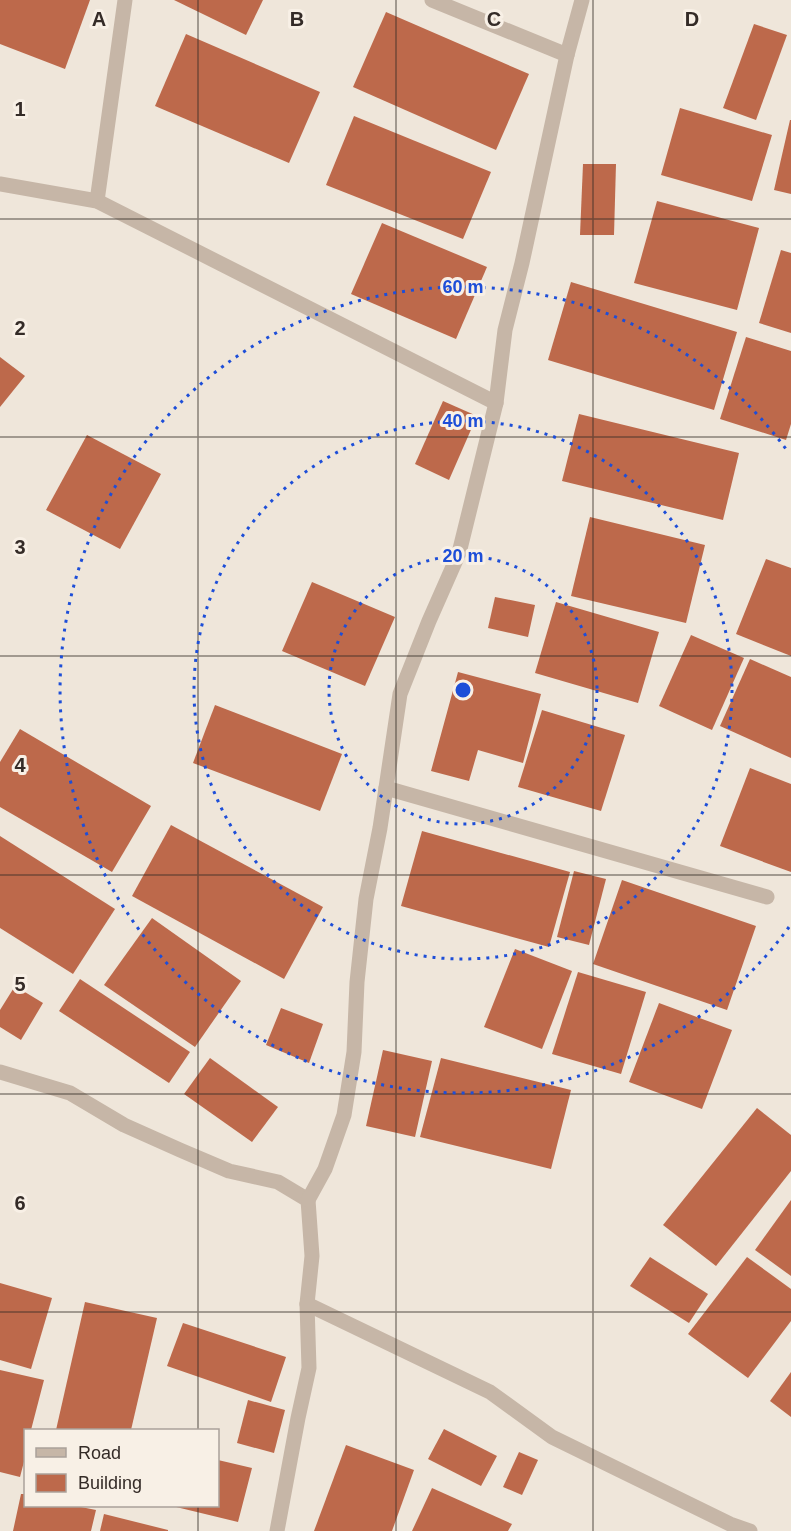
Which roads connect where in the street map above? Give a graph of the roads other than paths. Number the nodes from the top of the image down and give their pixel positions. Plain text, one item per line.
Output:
1 (126, 0) edge
2 (432, 0) edge
3 (582, 0) edge
4 (567, 55) junction
5 (0, 184) edge
6 (97, 201) junction
7 (496, 404) junction
8 (386, 788) junction
9 (767, 897) dead end
10 (0, 1072) edge
11 (308, 1200) junction
12 (307, 1304) junction
13 (277, 1531) edge
14 (750, 1531) edge

1 - 6 street
2 - 4 street
3 - 4 street
4 - 7 street
5 - 6 street
6 - 7 street
7 - 8 street
8 - 9 street
8 - 11 street
10 - 11 street
11 - 12 street
12 - 13 street
12 - 14 street

